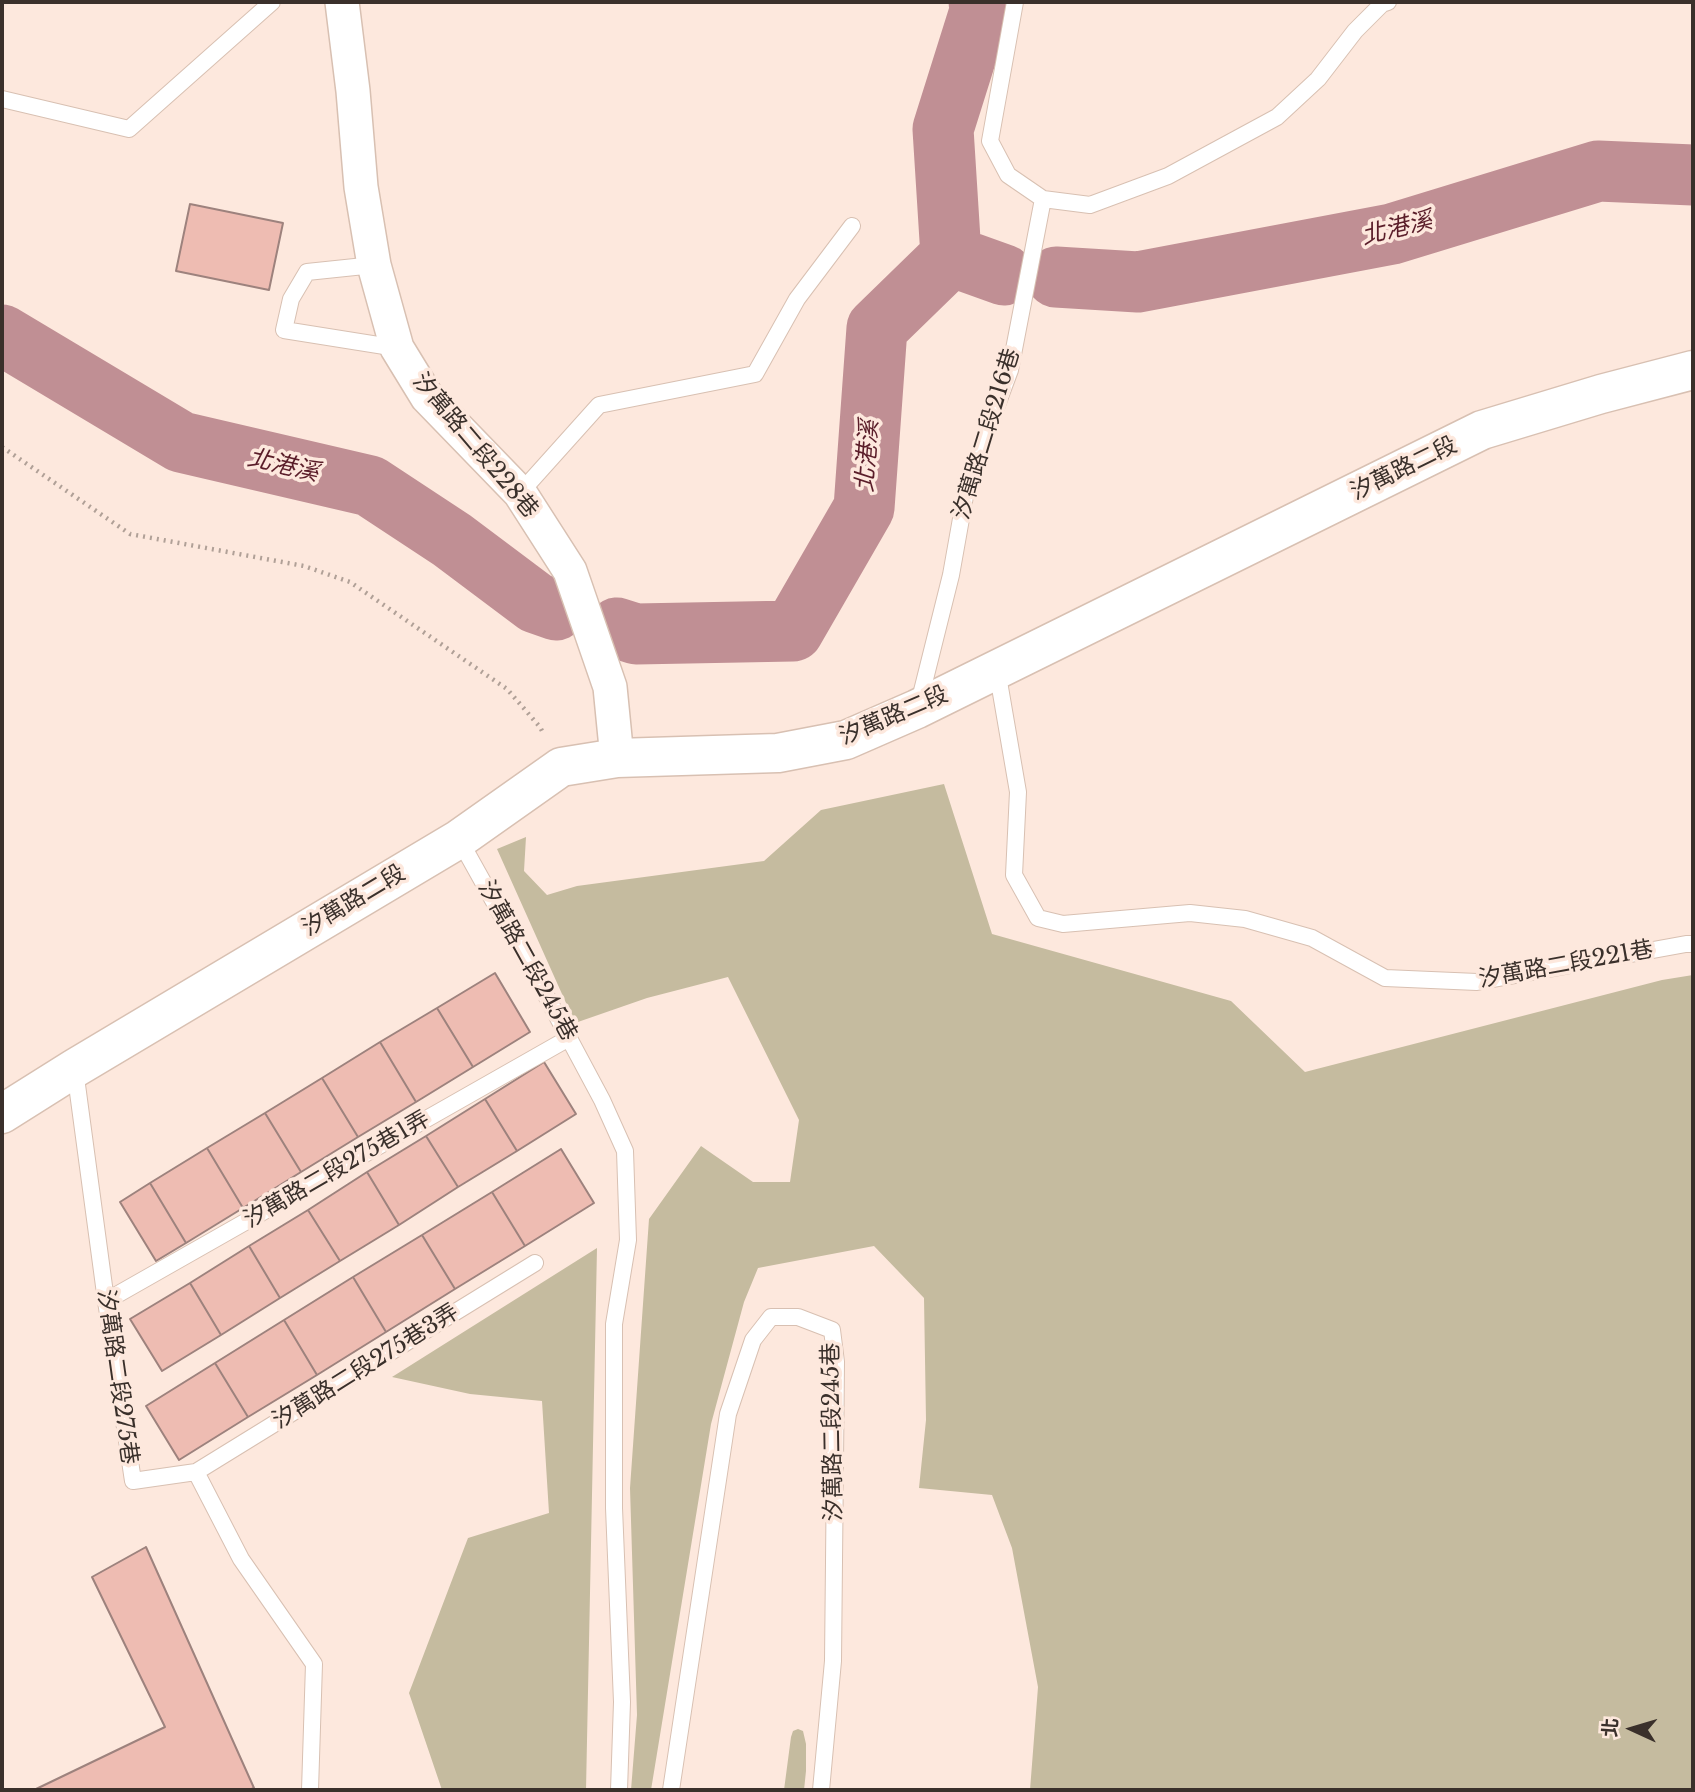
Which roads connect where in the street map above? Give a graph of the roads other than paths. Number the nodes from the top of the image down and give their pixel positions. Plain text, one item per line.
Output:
1 (272, 2) edge
2 (342, 2) edge
3 (1015, 2) edge
4 (1388, 2) edge
5 (2, 99) edge
6 (1044, 199) junction
7 (852, 226) dead end
8 (374, 265) junction
9 (397, 348) junction
10 (1693, 370) edge
11 (520, 493) junction
12 (997, 670) junction
13 (917, 709) junction
14 (617, 758) junction
15 (459, 839) junction
16 (1693, 944) edge
17 (569, 1038) junction
18 (75, 1068) junction
19 (2, 1114) edge
20 (535, 1263) dead end
21 (106, 1301) junction
22 (196, 1472) junction
23 (310, 1790) edge
24 (619, 1790) edge
25 (671, 1790) edge
26 (821, 1790) edge

1 - 5 lane
2 - 8 street, 汐萬路二段228巷
3 - 6 lane
4 - 6 lane
6 - 13 lane, 汐萬路二段216巷
7 - 11 lane
8 - 9 street, 汐萬路二段228巷
8 - 9 lane
9 - 11 street, 汐萬路二段228巷
10 - 12 street, 汐萬路二段
11 - 14 street, 汐萬路二段228巷
12 - 13 street, 汐萬路二段
12 - 16 lane, 汐萬路二段221巷
13 - 14 street, 汐萬路二段
14 - 15 street, 汐萬路二段
15 - 17 lane, 汐萬路二段245巷
15 - 18 street, 汐萬路二段
17 - 21 lane, 汐萬路二段275巷1弄
17 - 24 lane, 汐萬路二段245巷
18 - 19 street, 汐萬路二段
18 - 21 lane, 汐萬路二段275巷
20 - 22 lane, 汐萬路二段275巷3弄
21 - 22 lane, 汐萬路二段275巷
22 - 23 lane
25 - 26 lane, 汐萬路二段245巷

